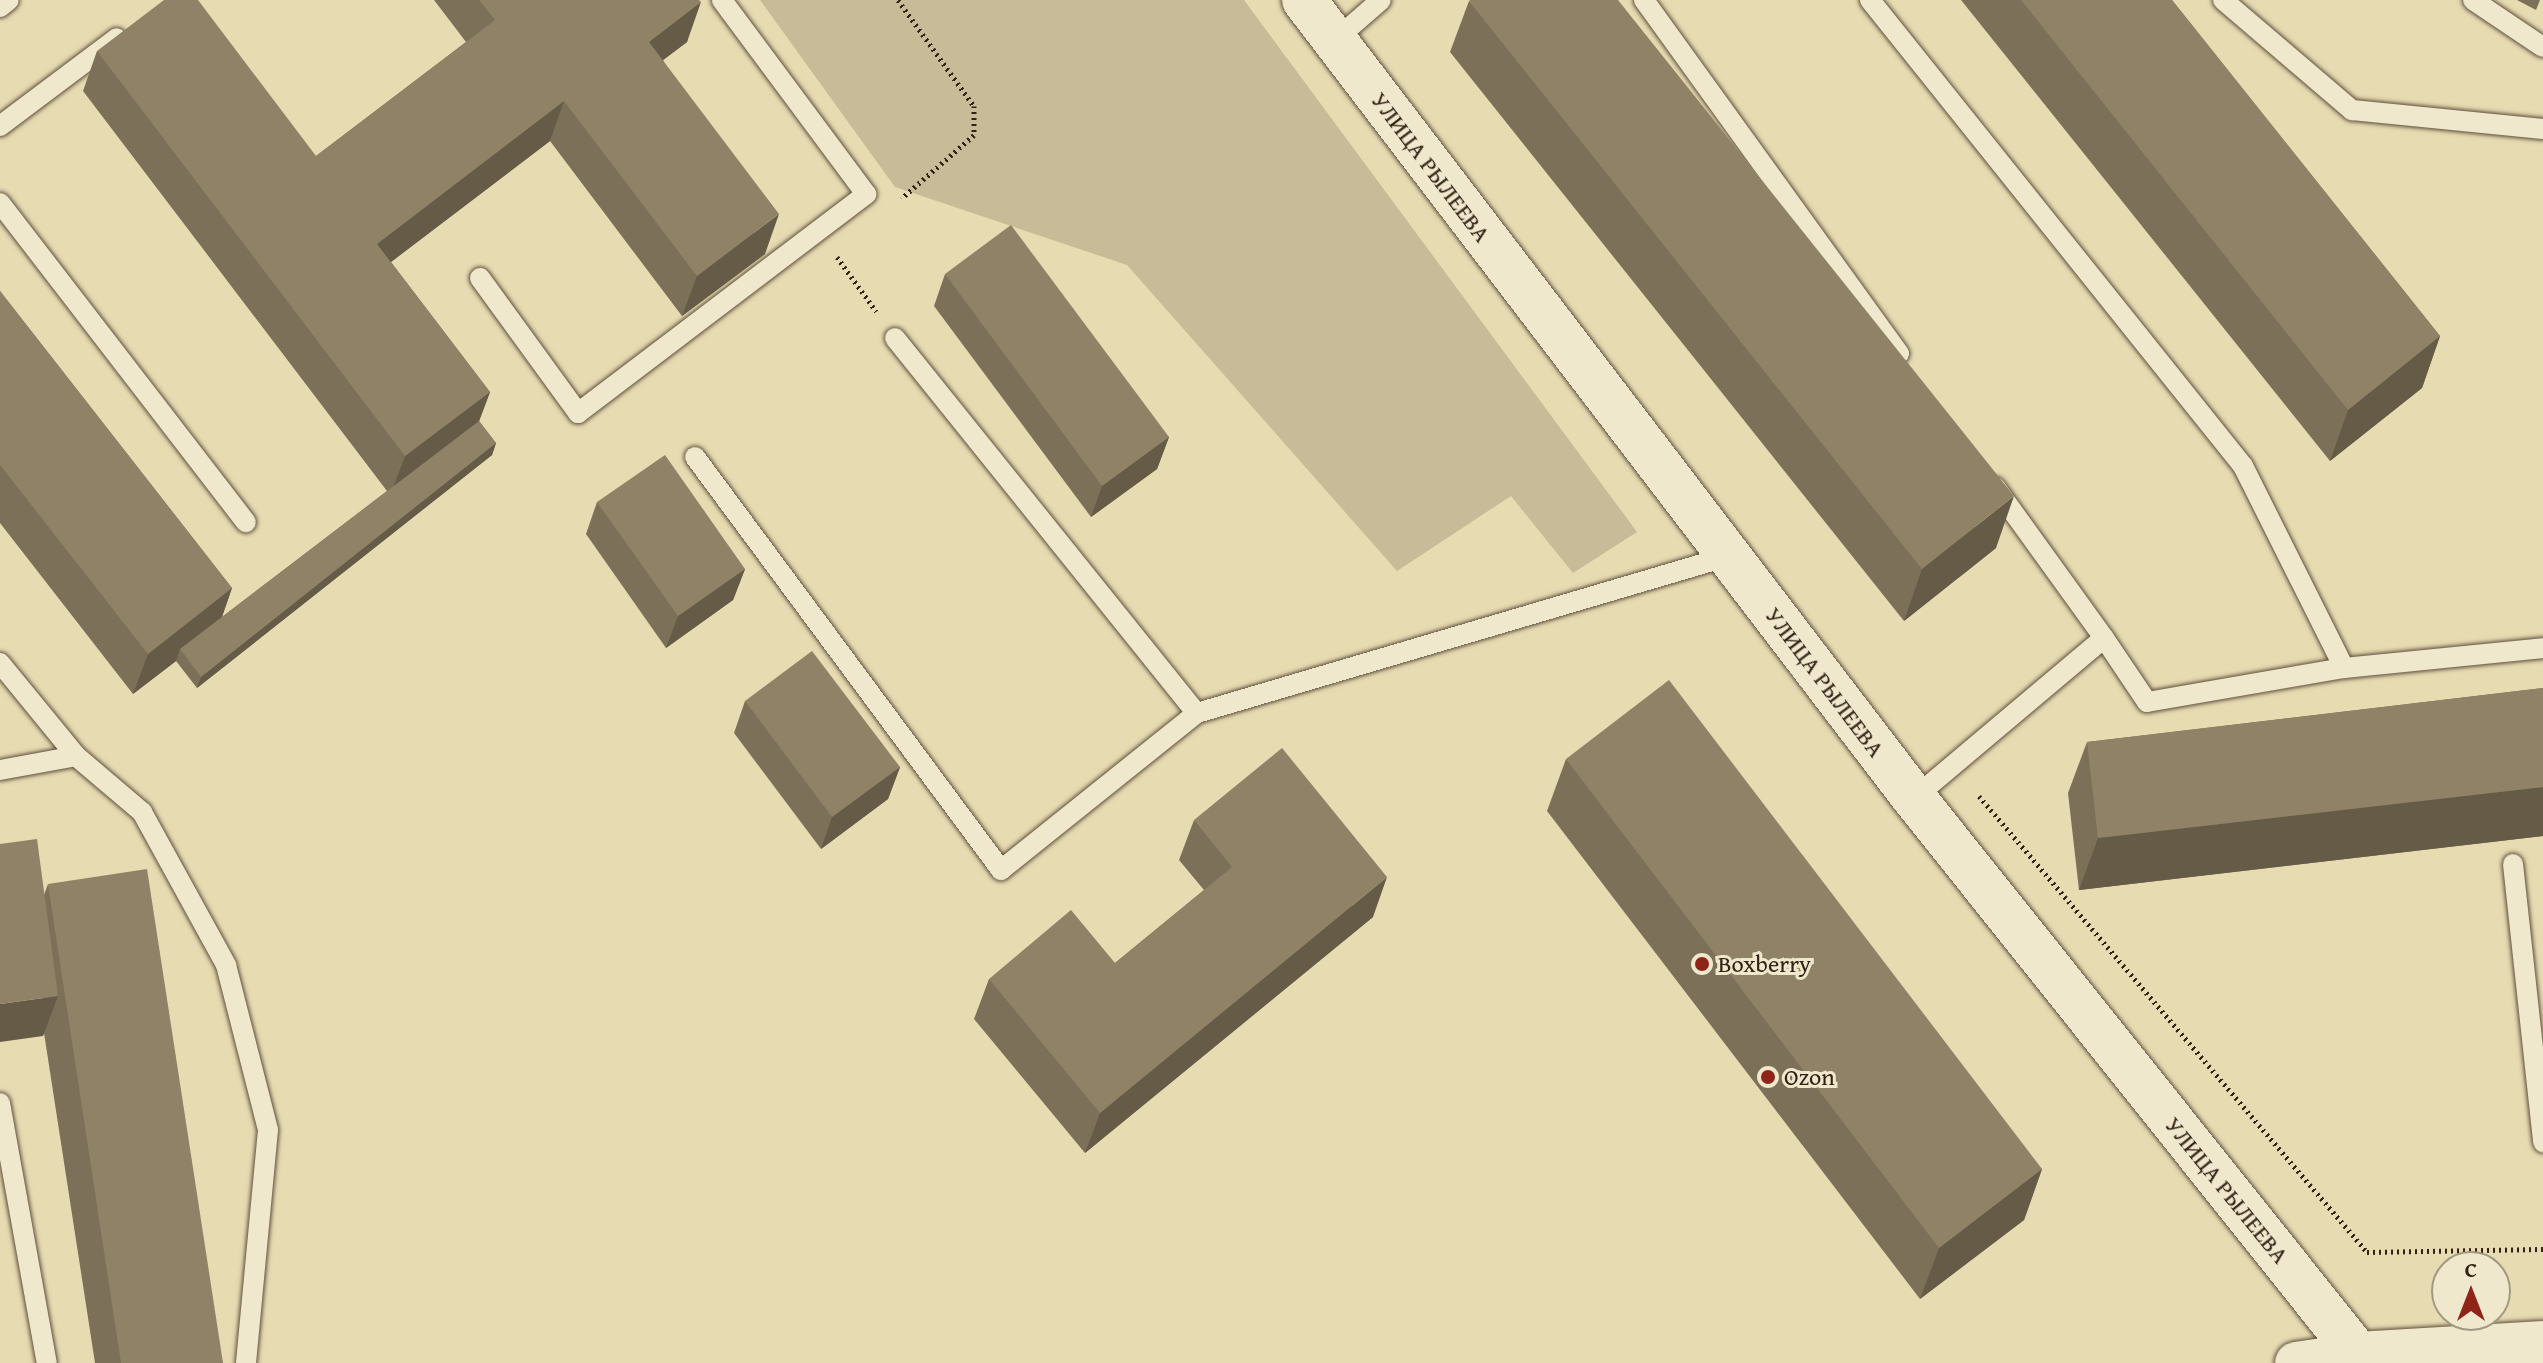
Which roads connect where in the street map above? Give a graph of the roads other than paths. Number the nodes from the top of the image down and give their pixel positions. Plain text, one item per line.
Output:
1 (9, 0) edge
2 (722, 0) edge
3 (1304, 0) edge
4 (1381, 0) edge
5 (1644, 0) edge
6 (1870, 0) edge
7 (2223, 0) edge
8 (2473, 0) edge
9 (0, 7) edge
10 (132, 27) edge
11 (1334, 41) junction
12 (2543, 47) edge
13 (0, 126) edge
14 (2543, 129) edge
15 (0, 203) edge
16 (480, 278) dead end
17 (895, 338) road end
18 (1911, 370) edge
19 (695, 457) dead end
20 (1984, 472) edge
21 (246, 522) dead end
22 (1729, 556) junction
23 (2104, 638) junction
24 (2543, 648) edge
25 (0, 663) edge
26 (2344, 668) junction
27 (1197, 713) junction
28 (76, 756) junction
29 (0, 770) edge
30 (1914, 798) junction
31 (2513, 864) dead end
32 (0, 1103) edge
33 (2543, 1142) edge
34 (2538, 1350) edge
35 (2358, 1354) junction
36 (47, 1363) edge
37 (246, 1363) edge
38 (2296, 1363) edge

1 - 9 lane
2 - 16 lane
3 - 11 street, УЛИЦА РЫЛЕЕВА
4 - 11 lane
5 - 18 lane
6 - 26 lane
7 - 14 lane
8 - 12 lane
10 - 13 lane
11 - 22 street, УЛИЦА РЫЛЕЕВА
15 - 21 lane
17 - 27 lane
19 - 27 lane
20 - 23 lane
22 - 27 lane
22 - 30 street, УЛИЦА РЫЛЕЕВА
23 - 26 lane
23 - 30 lane
24 - 26 lane
25 - 28 lane
28 - 29 lane
28 - 37 lane
30 - 35 street, УЛИЦА РЫЛЕЕВА
31 - 33 lane
32 - 36 lane
34 - 35 street
35 - 38 street

